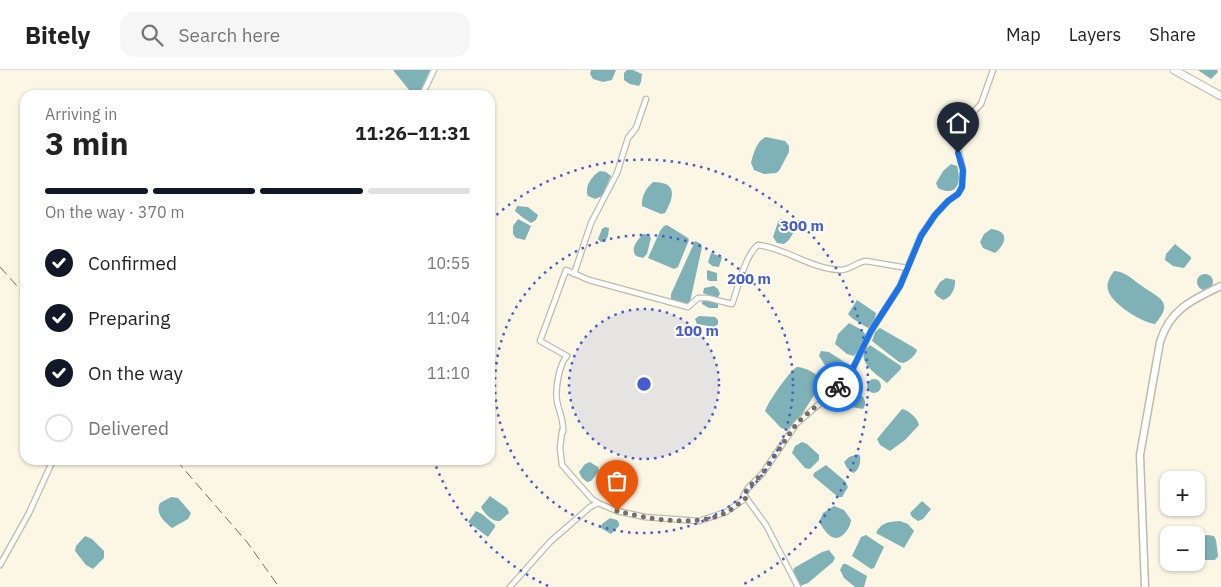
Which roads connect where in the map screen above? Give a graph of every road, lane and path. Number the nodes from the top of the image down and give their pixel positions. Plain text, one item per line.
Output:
1 (434, 70) edge
2 (993, 70) edge
3 (1174, 70) edge
4 (424, 90) edge
5 (1221, 96) edge
6 (646, 99) dead end
7 (908, 268) junction
8 (574, 274) junction
9 (1221, 286) edge
10 (50, 465) edge
11 (746, 498) junction
12 (598, 503) junction
13 (0, 564) edge
14 (510, 587) edge
15 (798, 587) edge
16 (1146, 587) edge

1 - 4 street
2 - 7 street
3 - 5 highway
6 - 8 street
7 - 8 street
7 - 11 street
8 - 12 street
9 - 16 main road
10 - 13 street
11 - 12 street
11 - 15 street
12 - 14 street

